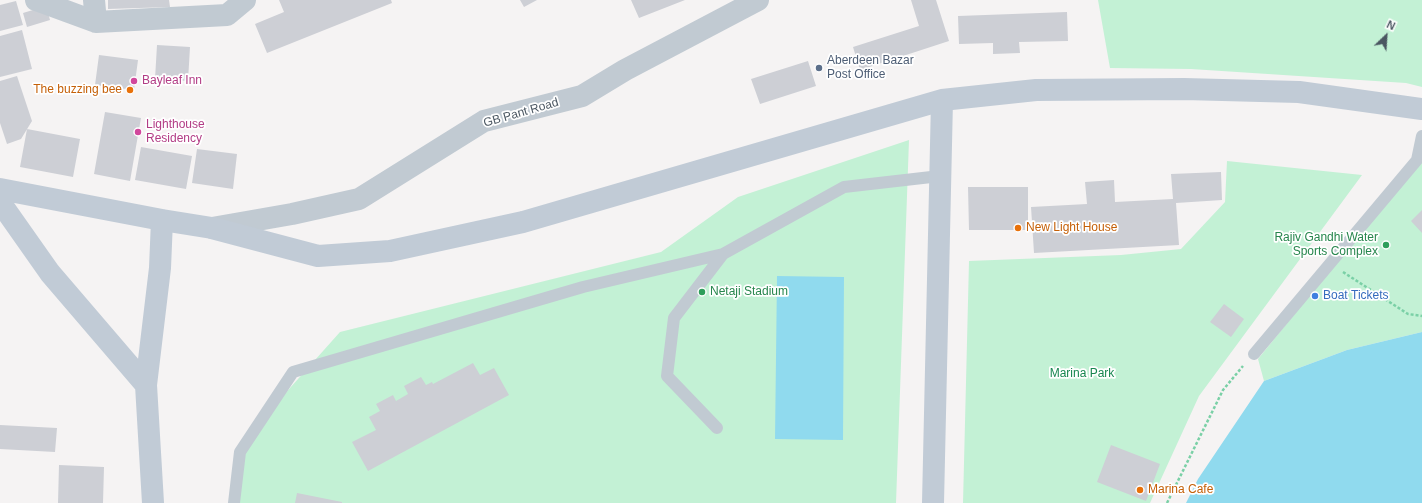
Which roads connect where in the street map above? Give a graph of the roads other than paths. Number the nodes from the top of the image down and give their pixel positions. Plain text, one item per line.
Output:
1 (36, 0) edge
2 (94, 0) edge
3 (245, 0) edge
4 (758, 0) edge
5 (96, 22) junction
6 (942, 100) junction
7 (1422, 110) edge
8 (1422, 136) edge
9 (940, 176) junction
10 (0, 189) edge
11 (0, 202) edge
12 (162, 220) junction
13 (212, 228) junction
14 (723, 254) junction
15 (1254, 354) road end
16 (146, 385) junction
17 (717, 428) dead end
18 (153, 503) edge
19 (234, 503) edge
20 (932, 503) edge

1 - 5 street
2 - 5 street
3 - 5 street
4 - 13 street, GB Pant Road
6 - 7 main road
6 - 9 main road
6 - 13 main road
8 - 15 lane
9 - 14 lane
9 - 20 main road
10 - 12 main road
11 - 16 main road
12 - 13 main road
12 - 16 main road
14 - 17 lane
14 - 19 lane
16 - 18 main road

